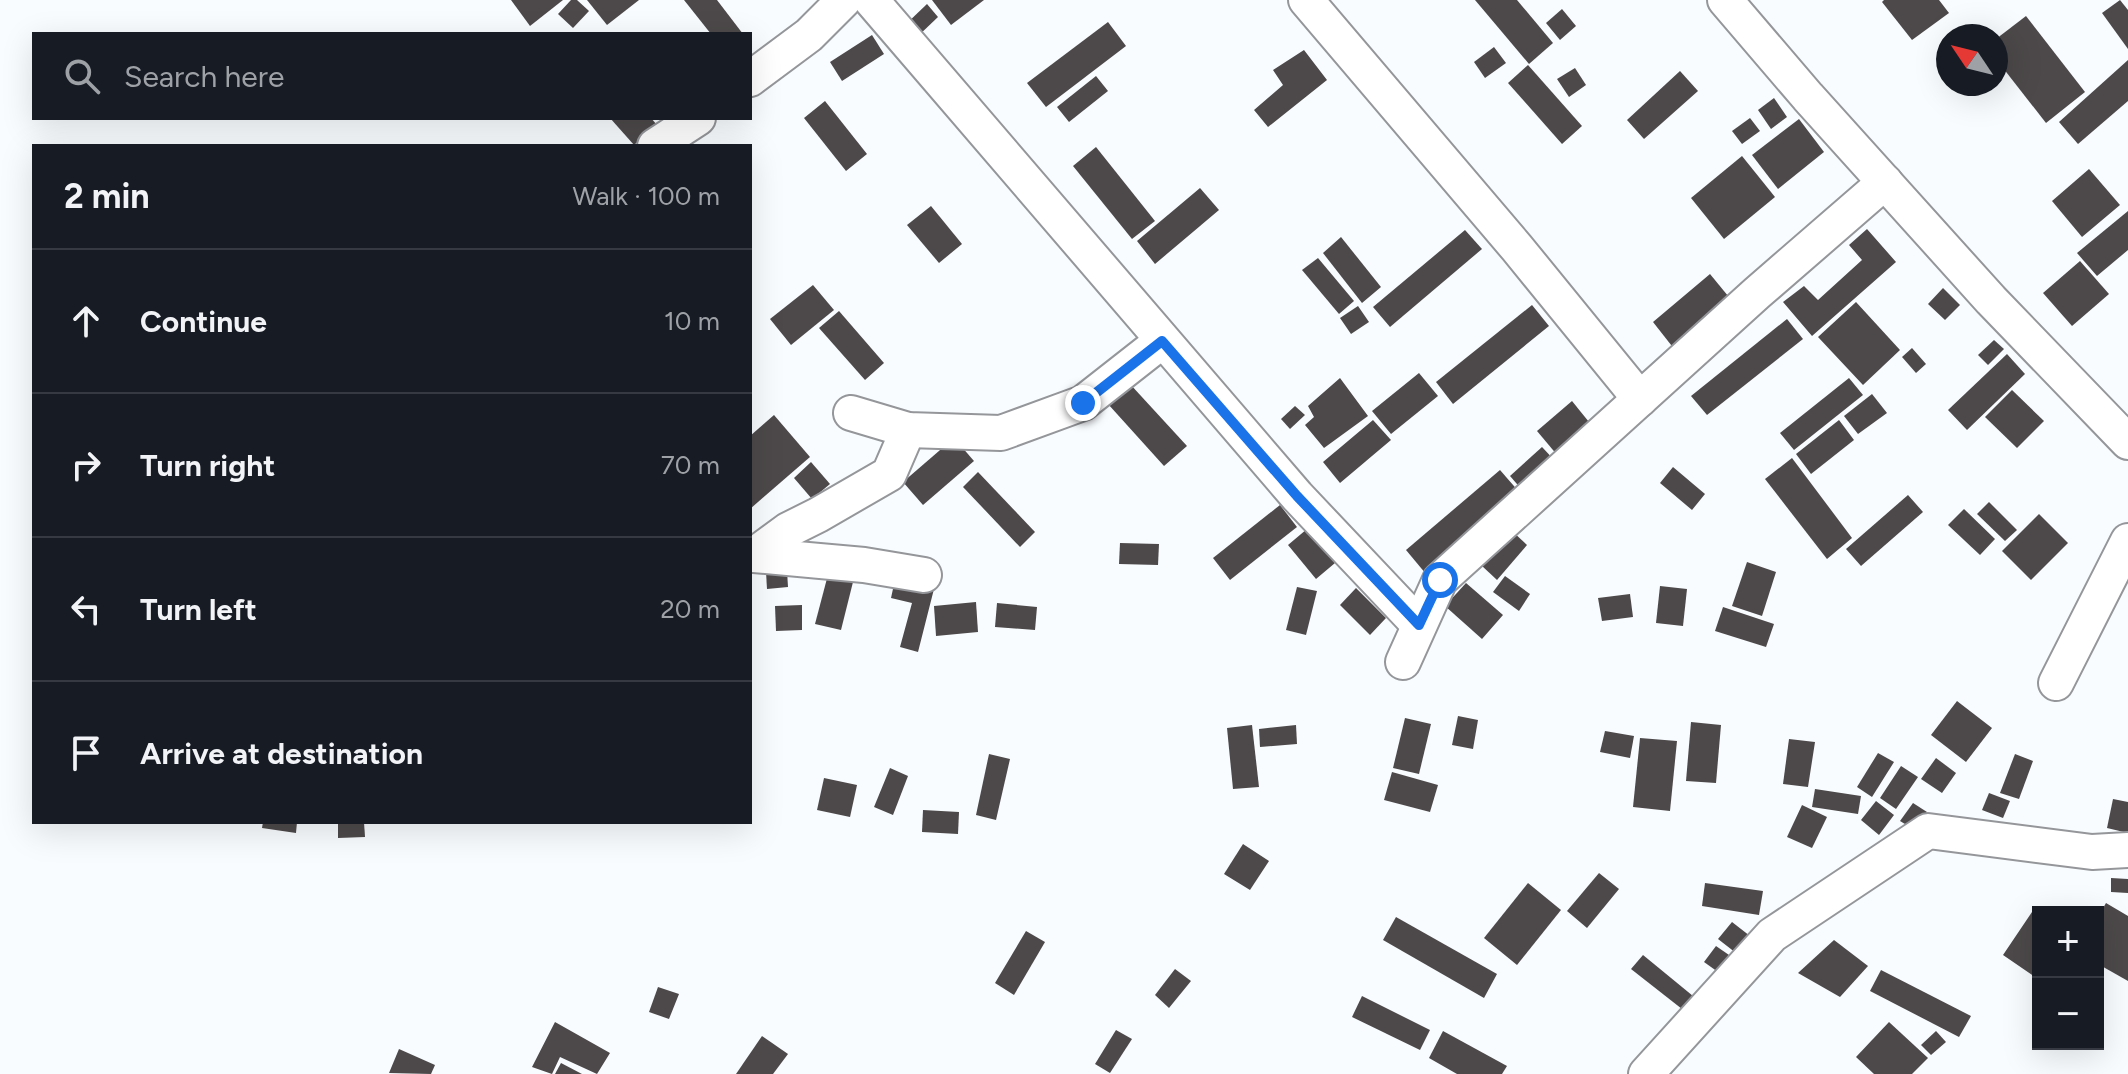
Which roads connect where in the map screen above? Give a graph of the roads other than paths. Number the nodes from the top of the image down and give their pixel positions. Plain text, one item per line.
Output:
1 (844, 0) edge
2 (871, 0) edge
3 (1306, 0) edge
4 (1725, 0) edge
5 (752, 78) edge
6 (695, 120) edge
7 (658, 144) edge
8 (1885, 182) junction
9 (1162, 341) junction
10 (1640, 399) junction
11 (851, 413) dead end
12 (908, 430) junction
13 (2128, 442) edge
14 (2128, 541) edge
15 (752, 555) edge
16 (924, 575) dead end
17 (1419, 625) junction
18 (1403, 662) dead end
19 (2056, 683) dead end
20 (2128, 850) edge
21 (1646, 1074) edge

1 - 5 street
2 - 9 street
3 - 10 street
4 - 8 street
6 - 7 street
8 - 10 street
8 - 13 street
9 - 12 street
9 - 17 street
10 - 17 street
11 - 12 street
12 - 15 street
14 - 19 street
15 - 16 street
17 - 18 street
20 - 21 street

